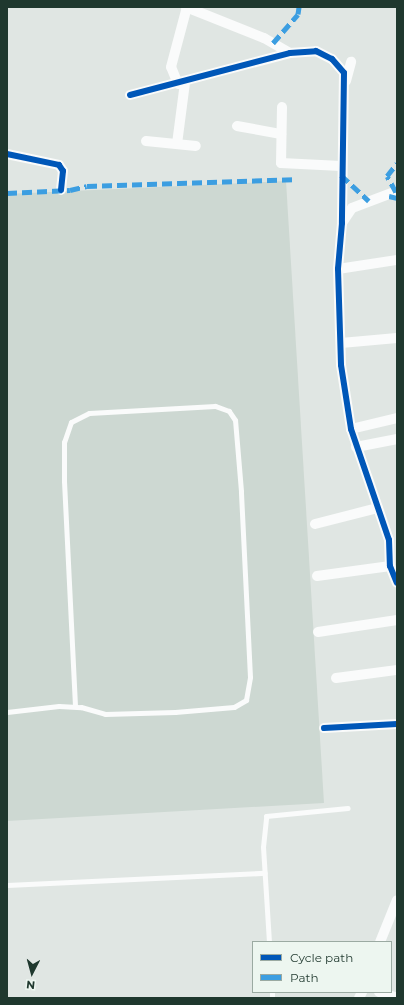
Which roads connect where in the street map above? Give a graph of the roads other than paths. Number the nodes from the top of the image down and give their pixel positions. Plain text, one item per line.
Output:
1 (187, 7) edge
2 (290, 53) junction
3 (351, 62) dead end
4 (182, 83) junction
5 (346, 85) junction
6 (130, 95) dead end
7 (282, 107) dead end
8 (237, 126) dead end
9 (281, 134) junction
10 (146, 141) dead end
11 (177, 144) junction
12 (196, 146) dead end
13 (7, 154) edge
14 (341, 166) junction
15 (61, 190) dead end
16 (397, 191) edge
17 (342, 223) junction
18 (397, 260) edge
19 (338, 269) junction
20 (397, 338) edge
21 (341, 343) junction
22 (397, 418) edge
23 (351, 429) junction
24 (397, 439) edge
25 (356, 447) junction
26 (378, 508) junction
27 (315, 524) dead end
28 (390, 566) junction
29 (317, 576) dead end
30 (397, 584) edge
31 (397, 620) edge
32 (318, 632) dead end
33 (397, 670) edge
34 (336, 678) dead end
35 (75, 706) junction
36 (7, 712) edge
37 (397, 724) edge
38 (324, 728) dead end
39 (348, 808) dead end
40 (265, 873) junction
41 (7, 885) edge
42 (397, 900) edge
43 (269, 941) edge
44 (380, 941) edge
45 (382, 993) edge
46 (397, 998) edge

1 - 2 street
1 - 4 street
2 - 4 street
2 - 5 street
3 - 5 street
4 - 6 street
4 - 11 street
5 - 14 street
7 - 9 street
8 - 9 street
9 - 14 street
10 - 11 street
11 - 12 street
13 - 15 street
14 - 17 street
16 - 17 street
17 - 19 street
18 - 19 street
19 - 21 street
20 - 21 street
21 - 23 street
22 - 23 street
23 - 25 street
24 - 25 street
25 - 26 street
26 - 27 street
26 - 28 street
28 - 29 street
28 - 30 street
31 - 32 street
33 - 34 street
35 - 35 lane
35 - 36 lane
37 - 38 street
39 - 40 lane
40 - 41 lane
40 - 43 lane
42 - 44 street
45 - 46 street

